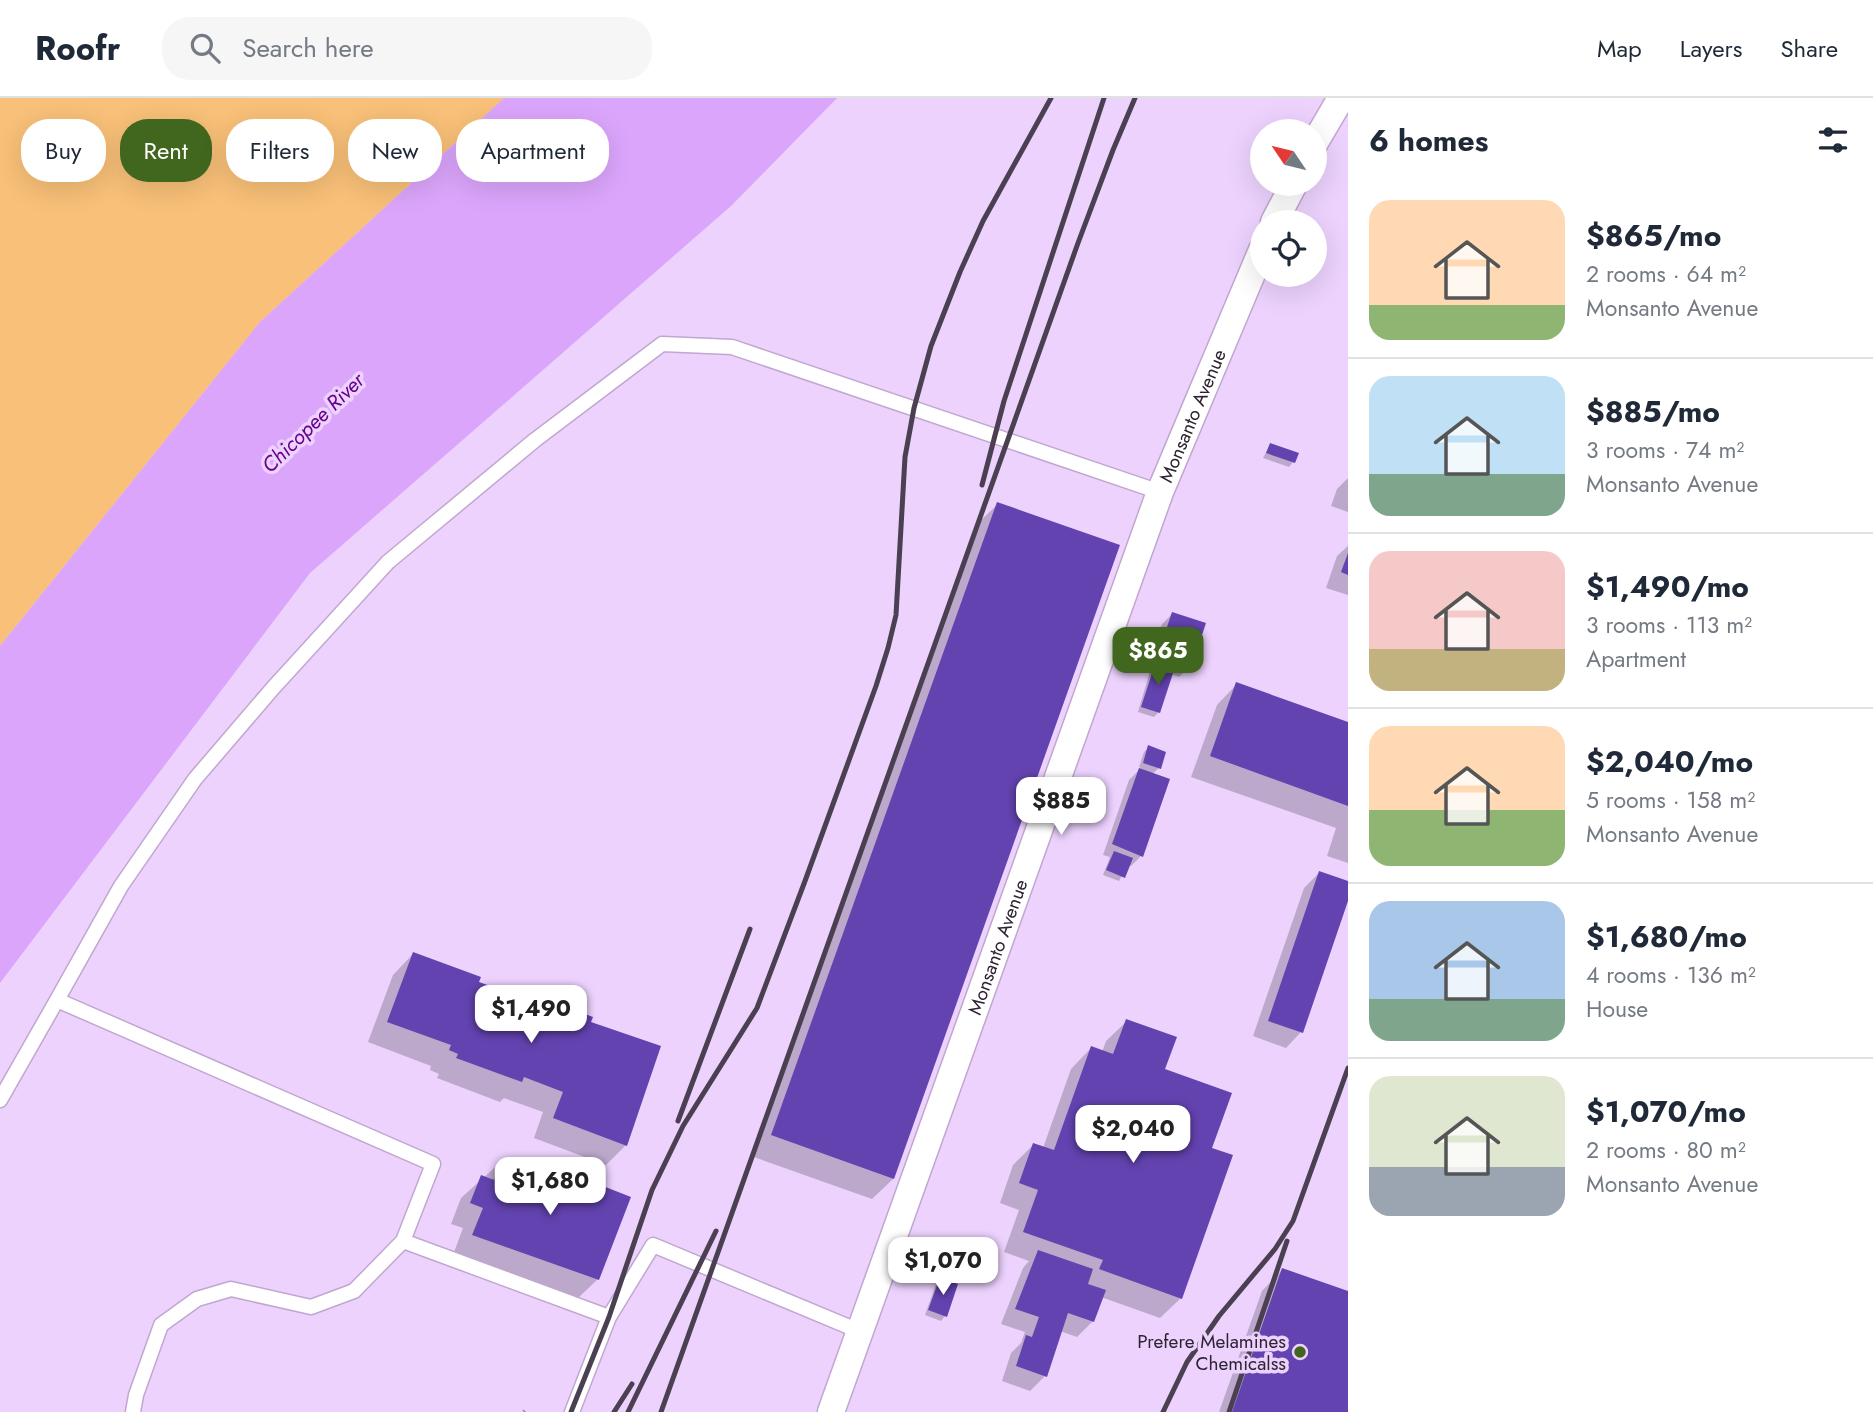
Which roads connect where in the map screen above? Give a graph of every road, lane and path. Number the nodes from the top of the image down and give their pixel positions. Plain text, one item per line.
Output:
1 (1341, 98) edge
2 (1327, 122) edge
3 (1250, 278) edge
4 (1160, 492) junction
5 (57, 1000) junction
6 (0, 1100) edge
7 (403, 1241) junction
8 (609, 1317) junction
9 (859, 1331) junction
10 (133, 1412) edge
11 (572, 1412) edge
12 (831, 1412) edge

1 - 2 street
3 - 4 street, Monsanto Avenue
4 - 5 lane
4 - 9 street, Monsanto Avenue
5 - 6 lane
5 - 7 lane
7 - 8 lane
7 - 10 lane
8 - 9 lane
8 - 11 lane
9 - 12 street, Monsanto Avenue

